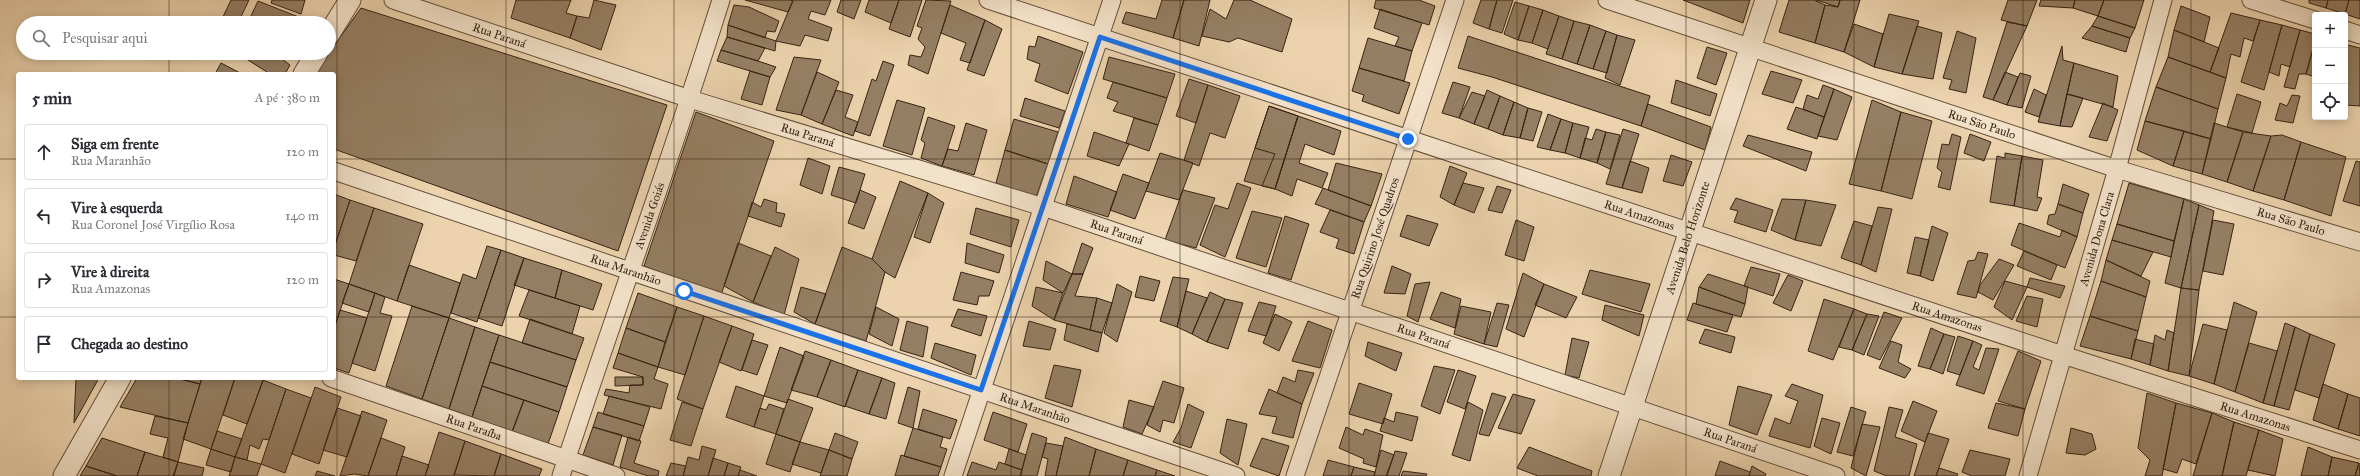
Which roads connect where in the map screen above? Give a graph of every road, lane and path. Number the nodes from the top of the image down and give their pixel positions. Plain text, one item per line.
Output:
1 (350, 0) edge
2 (393, 0) edge
3 (721, 0) edge
4 (988, 0) edge
5 (1112, 0) edge
6 (1455, 0) edge
7 (1607, 0) edge
8 (1766, 0) edge
9 (2163, 0) edge
10 (2251, 0) edge
11 (2312, 19) edge
12 (336, 23) edge
13 (2348, 31) edge
14 (2360, 35) edge
15 (1100, 37) junction
16 (1750, 47) junction
17 (313, 60) edge
18 (305, 72) edge
19 (690, 99) junction
20 (1408, 139) junction
21 (2118, 169) junction
22 (336, 172) edge
23 (1043, 207) junction
24 (1689, 232) junction
25 (2360, 242) edge
26 (628, 272) junction
27 (1350, 312) junction
28 (2063, 356) junction
29 (119, 380) edge
30 (336, 380) edge
31 (981, 390) junction
32 (1632, 407) junction
33 (2360, 450) edge
34 (566, 460) junction
35 (64, 476) edge
36 (561, 476) edge
37 (616, 476) edge
38 (953, 476) edge
39 (1236, 476) edge
40 (1296, 476) edge
41 (1609, 476) edge
42 (1836, 476) edge
43 (2028, 476) edge

1 - 12 street
2 - 19 street, Rua Paraná
3 - 19 street, Avenida Goiás
4 - 15 street, Rua Amazonas
5 - 15 street
6 - 20 street, Rua Quirino José Quadros
7 - 16 street, Rua São Paulo
8 - 16 street, Avenida Belo Horizonte
9 - 21 street, Avenida Dona Clara
10 - 11 street
13 - 14 street
15 - 20 street, Rua Amazonas
15 - 23 street
16 - 21 street, Rua São Paulo
16 - 24 street, Avenida Belo Horizonte
17 - 18 street
19 - 23 street, Rua Paraná
19 - 26 street, Avenida Goiás
20 - 24 street, Rua Amazonas
20 - 27 street, Rua Quirino José Quadros
21 - 25 street, Rua São Paulo
21 - 28 street, Avenida Dona Clara
22 - 26 street, Rua Maranhão
23 - 27 street, Rua Paraná
23 - 31 street
24 - 28 street, Rua Amazonas
24 - 32 street, Avenida Belo Horizonte
26 - 31 street, Rua Maranhão
26 - 34 street, Avenida Goiás
27 - 32 street, Rua Paraná
27 - 40 street, Rua Quirino José Quadros
28 - 33 street, Rua Amazonas
28 - 43 street, Avenida Dona Clara
29 - 35 street
30 - 34 street, Rua Paraíba
31 - 38 street
31 - 39 street, Rua Maranhão
32 - 41 street, Avenida Belo Horizonte
32 - 42 street, Rua Paraná
34 - 36 street, Avenida Goiás
34 - 37 street, Rua Paraíba

